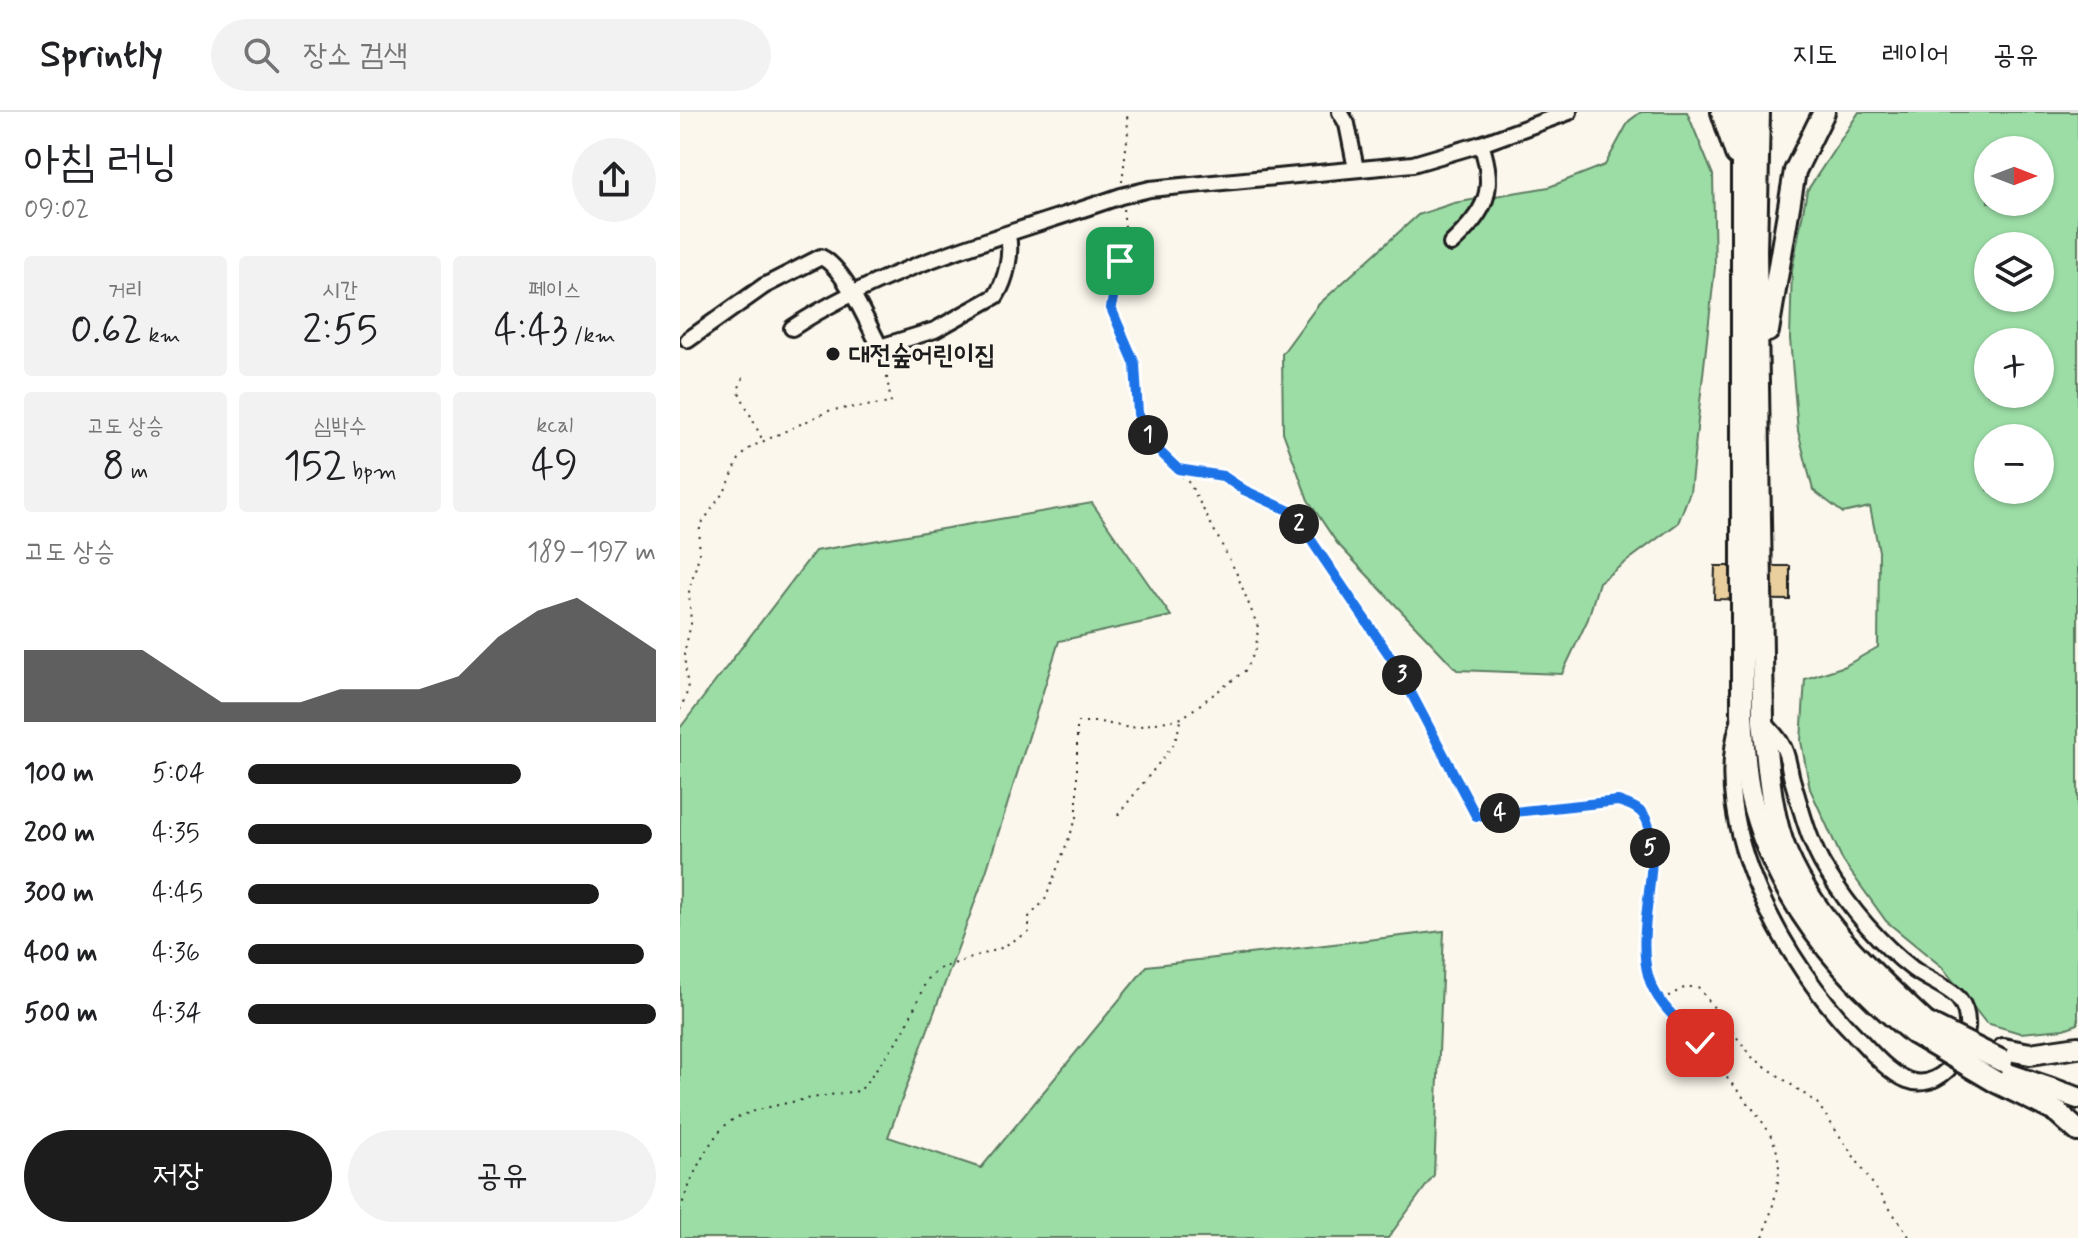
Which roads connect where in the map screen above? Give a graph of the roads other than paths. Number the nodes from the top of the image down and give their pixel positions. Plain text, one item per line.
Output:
1 (1340, 112) edge
2 (1569, 112) edge
3 (1722, 112) edge
4 (1742, 112) edge
5 (1759, 112) edge
6 (1824, 112) edge
7 (1481, 144) junction
8 (1741, 168) junction
9 (1356, 169) junction
10 (1008, 236) junction
11 (1451, 244) dead end
12 (851, 293) junction
13 (792, 328) dead end
14 (688, 340) dead end
15 (1759, 390) junction
16 (1742, 714) junction
17 (1763, 721) junction
18 (1923, 1024) junction
19 (2078, 1047) edge
20 (2000, 1066) junction
21 (2078, 1085) edge
22 (2078, 1098) edge
23 (2078, 1131) edge

1 - 9 street
2 - 7 street
3 - 8 highway
4 - 8 highway
5 - 15 highway
6 - 15 highway
7 - 9 street
7 - 11 street
8 - 16 highway
9 - 10 street
10 - 12 street
10 - 12 street
12 - 13 street
12 - 14 street
15 - 17 highway
16 - 17 street
16 - 18 highway
17 - 18 highway
18 - 20 highway, bridge
19 - 20 highway
20 - 21 highway
20 - 22 highway
20 - 23 highway

